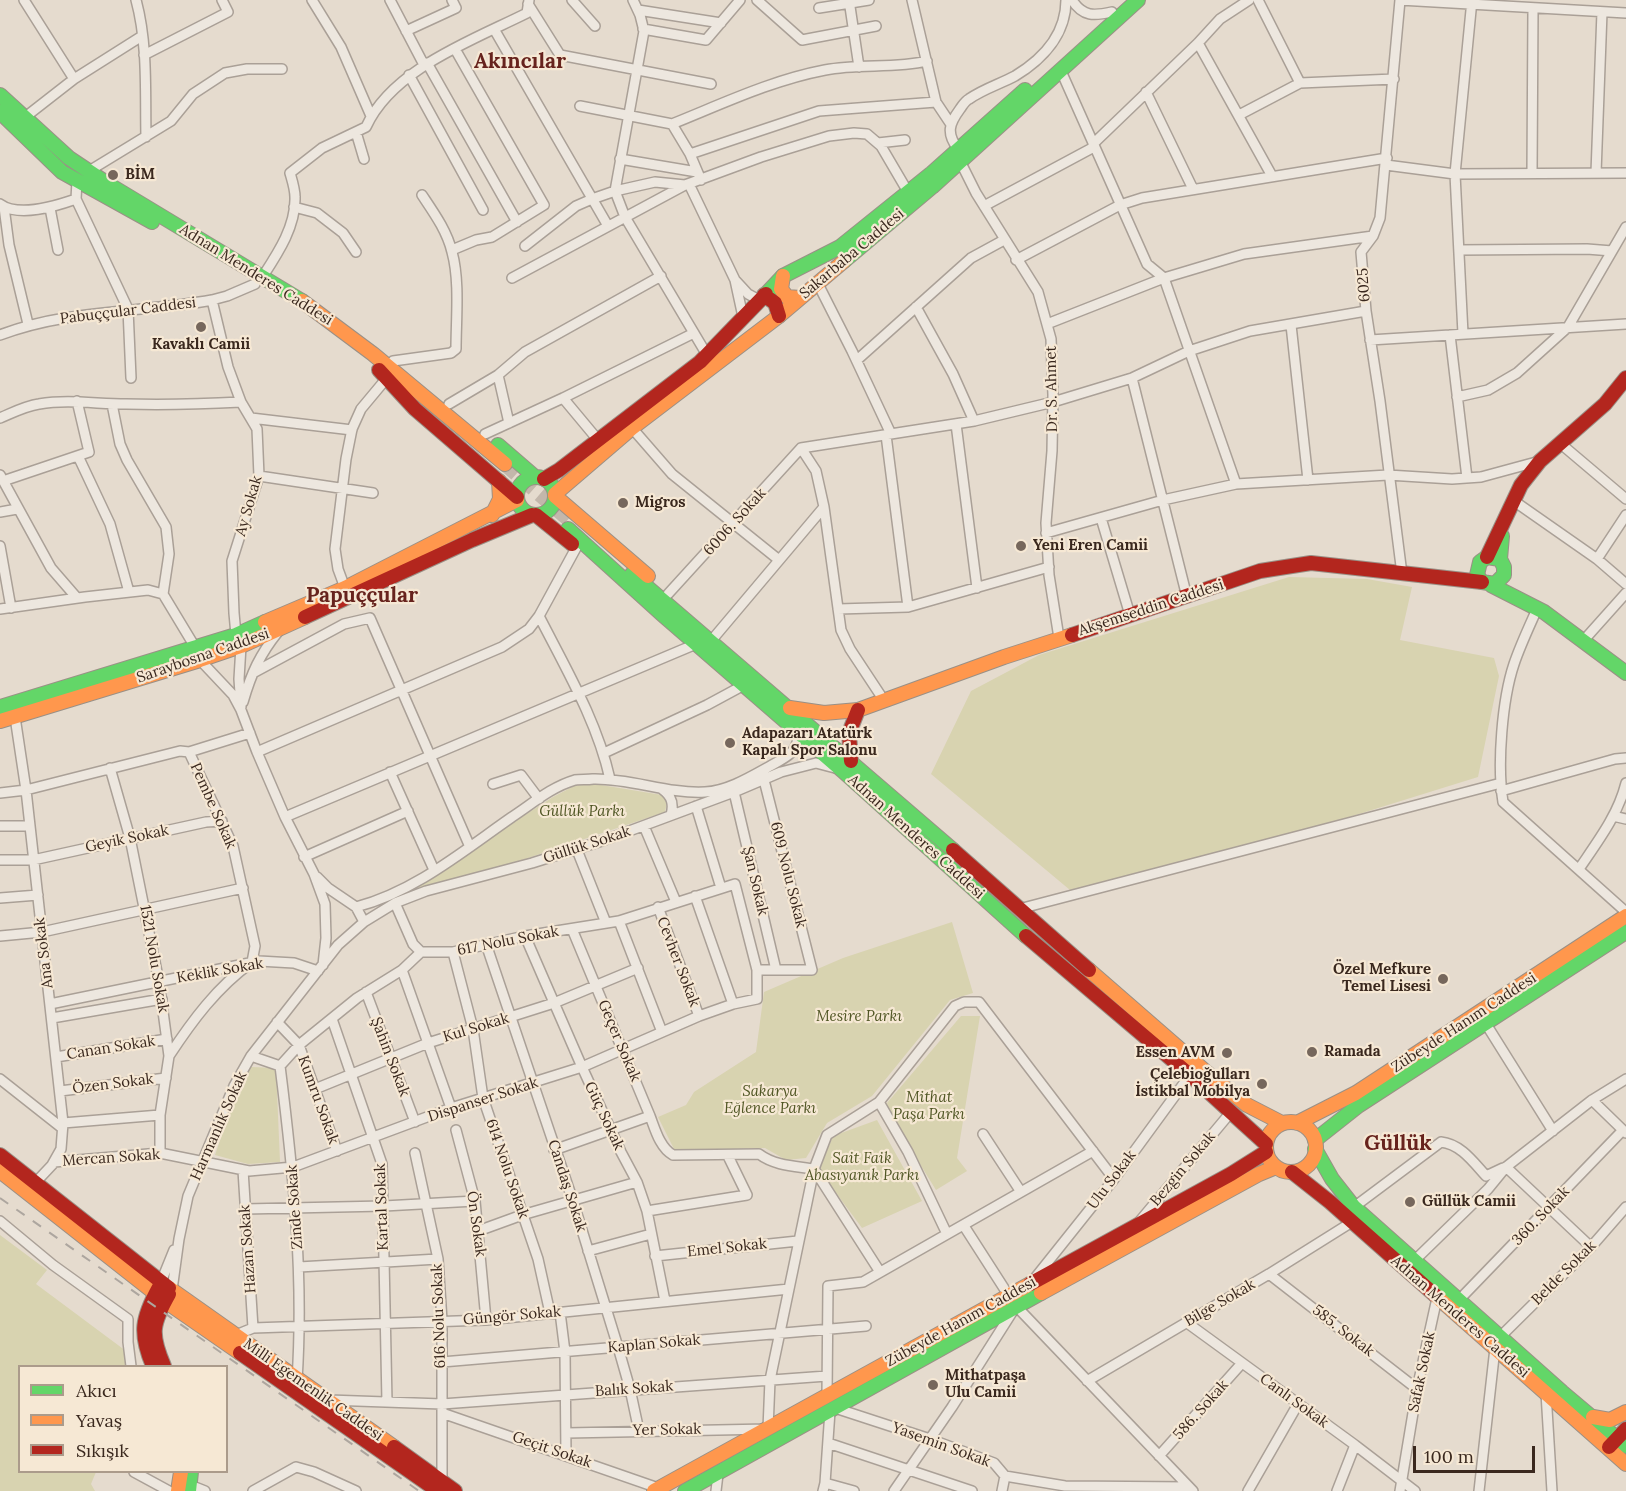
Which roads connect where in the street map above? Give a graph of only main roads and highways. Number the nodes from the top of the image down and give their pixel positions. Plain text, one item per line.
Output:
1 (1124, 0) edge
2 (1138, 0) edge
3 (0, 95) edge
4 (0, 112) edge
5 (959, 155) junction
6 (783, 276) junction
7 (259, 280) junction
8 (762, 297) junction
9 (800, 298) junction
10 (779, 316) junction
11 (373, 354) junction
12 (1626, 378) edge
13 (586, 467) junction
14 (506, 470) junction
15 (539, 478) junction
16 (555, 495) junction
17 (517, 499) junction
18 (570, 509) junction
19 (492, 515) junction
20 (534, 515) junction
21 (566, 528) junction
22 (1488, 561) junction
23 (1504, 575) junction
24 (1455, 578) junction
25 (1487, 583) junction
26 (1521, 598) junction
27 (696, 639) junction
28 (238, 640) junction
29 (1626, 673) edge
30 (0, 707) edge
31 (790, 708) junction
32 (858, 710) junction
33 (0, 721) edge
34 (848, 766) junction
35 (1626, 914) edge
36 (1626, 932) edge
37 (1297, 1122) junction
38 (1282, 1123) junction
39 (1315, 1145) junction
40 (1266, 1148) junction
41 (0, 1155) edge
42 (1276, 1167) junction
43 (0, 1171) edge
44 (1292, 1172) junction
45 (163, 1292) junction
46 (1013, 1301) junction
47 (1497, 1343) junction
48 (153, 1365) edge
49 (165, 1365) edge
50 (1626, 1412) edge
51 (1588, 1414) junction
52 (1614, 1439) edge
53 (1626, 1464) edge
54 (440, 1486) edge
55 (658, 1490) edge
56 (455, 1491) edge
57 (685, 1491) edge

1 - 5 main road, Sakarbaba Caddesi
2 - 5 main road, Sakarbaba Caddesi
3 - 7 main road, Adnan Menderes Caddesi
4 - 7 main road, Adnan Menderes Caddesi
5 - 6 main road, Sakarbaba Caddesi
5 - 9 main road, Sakarbaba Caddesi
6 - 8 main road, Sakarbaba Caddesi
6 - 9 main road
7 - 11 main road, Adnan Menderes Caddesi
7 - 14 main road, Adnan Menderes Caddesi
8 - 10 main road
8 - 15 main road, Sakarbaba Caddesi
9 - 10 main road, Sakarbaba Caddesi
10 - 13 main road, Sakarbaba Caddesi
11 - 14 main road, Adnan Menderes Caddesi
11 - 14 main road
12 - 22 main road
13 - 16 main road, Sakarbaba Caddesi
13 - 18 main road
14 - 15 main road
14 - 17 main road
14 - 19 main road
15 - 16 main road
15 - 17 main road
16 - 18 main road
16 - 20 main road
17 - 19 main road, Saraybosna Caddesi
17 - 20 main road
18 - 21 main road
18 - 27 main road
19 - 28 main road, Saraybosna Caddesi
20 - 21 main road
20 - 28 main road, Saraybosna Caddesi
21 - 27 main road, Adnan Menderes Caddesi
21 - 27 main road
22 - 23 main road
22 - 24 main road
22 - 25 main road
23 - 25 main road
23 - 26 main road
24 - 25 main road, Akşemseddin Caddesi
24 - 32 main road, Akşemseddin Caddesi
25 - 26 main road, Akşemseddin Caddesi
26 - 29 main road
27 - 31 main road, Adnan Menderes Caddesi
27 - 34 main road, Adnan Menderes Caddesi
28 - 30 main road, Saraybosna Caddesi
28 - 33 main road, Saraybosna Caddesi
31 - 32 main road, Akşemseddin Caddesi
31 - 34 main road, Adnan Menderes Caddesi
32 - 34 main road
34 - 38 main road, Adnan Menderes Caddesi
34 - 40 main road, Adnan Menderes Caddesi
35 - 37 main road, Zübeyde Hanım Caddesi
36 - 39 main road, Zübeyde Hanım Caddesi
37 - 38 main road
37 - 39 main road
38 - 40 main road
39 - 44 main road
39 - 47 main road, Adnan Menderes Caddesi
40 - 42 main road
40 - 46 main road, Zübeyde Hanım Caddesi
41 - 45 main road, Milli Egemenlik Caddesi
42 - 44 main road
42 - 46 main road, Zübeyde Hanım Caddesi
43 - 45 main road, Milli Egemenlik Caddesi
44 - 47 main road, Adnan Menderes Caddesi
45 - 48 main road
45 - 49 main road
45 - 54 main road, Milli Egemenlik Caddesi
45 - 54 main road, Milli Egemenlik Caddesi
46 - 55 main road, Zübeyde Hanım Caddesi
46 - 57 main road, Zübeyde Hanım Caddesi
47 - 51 main road, Adnan Menderes Caddesi
47 - 52 main road, Adnan Menderes Caddesi
50 - 51 main road
50 - 52 main road
51 - 52 main road, Adnan Menderes Caddesi
52 - 53 main road, Adnan Menderes Caddesi
54 - 56 main road, Milli Egemenlik Caddesi

